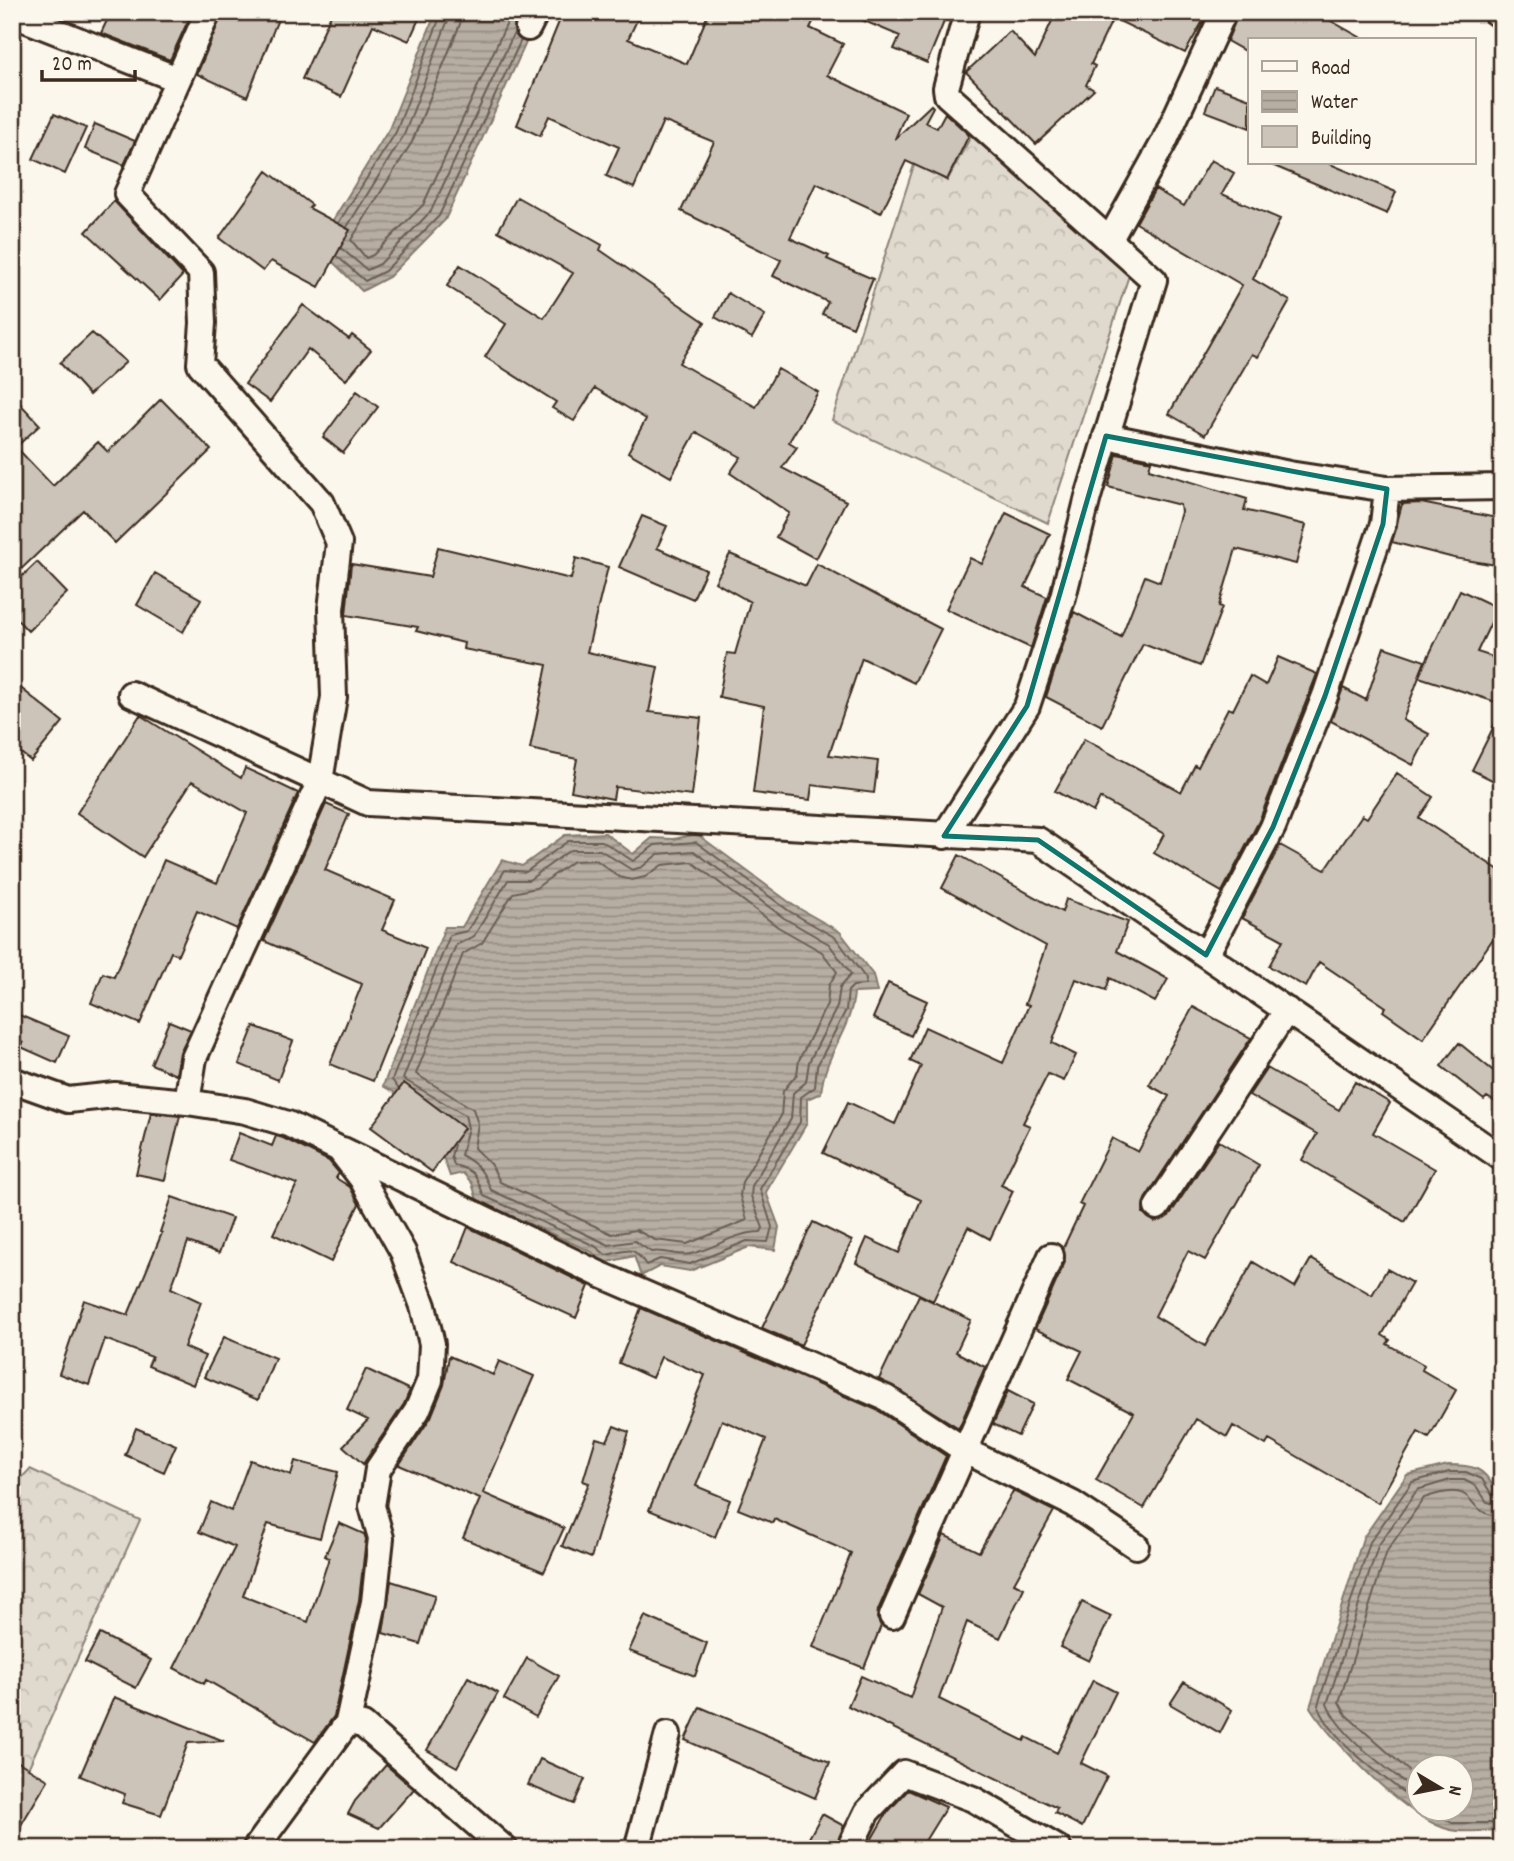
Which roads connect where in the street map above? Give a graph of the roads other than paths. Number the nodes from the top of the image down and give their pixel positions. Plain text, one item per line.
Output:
1 (208, 12) edge
2 (968, 12) edge
3 (1224, 12) edge
4 (1495, 12) edge
5 (12, 14) edge
6 (1502, 16) edge
7 (177, 79) junction
8 (1110, 239) junction
9 (1106, 436) junction
10 (1502, 487) edge
11 (1387, 489) junction
12 (131, 694) dead end
13 (320, 781) junction
14 (944, 835) junction
15 (1206, 955) junction
16 (1287, 1010) junction
17 (12, 1080) edge
18 (187, 1102) junction
19 (339, 1149) junction
20 (1502, 1158) edge
21 (1157, 1207) dead end
22 (1051, 1256) dead end
23 (966, 1451) junction
24 (1136, 1546) dead end
25 (892, 1616) dead end
26 (348, 1722) junction
27 (668, 1734) dead end
28 (255, 1849) edge
29 (505, 1849) edge
30 (637, 1849) edge
31 (849, 1849) edge
32 (1059, 1849) edge

1 - 7 street
2 - 8 street
3 - 8 street
4 - 6 street
5 - 7 street
7 - 13 street
8 - 9 street
9 - 11 street
9 - 14 street
10 - 11 street
11 - 15 street
12 - 13 street
13 - 14 street
13 - 18 street
14 - 15 street
15 - 16 street
16 - 20 street
16 - 21 street
17 - 18 street
18 - 19 street
19 - 23 street
19 - 26 street
22 - 23 street
23 - 24 street
23 - 25 street
26 - 28 street
26 - 29 street
27 - 30 street
31 - 32 street

